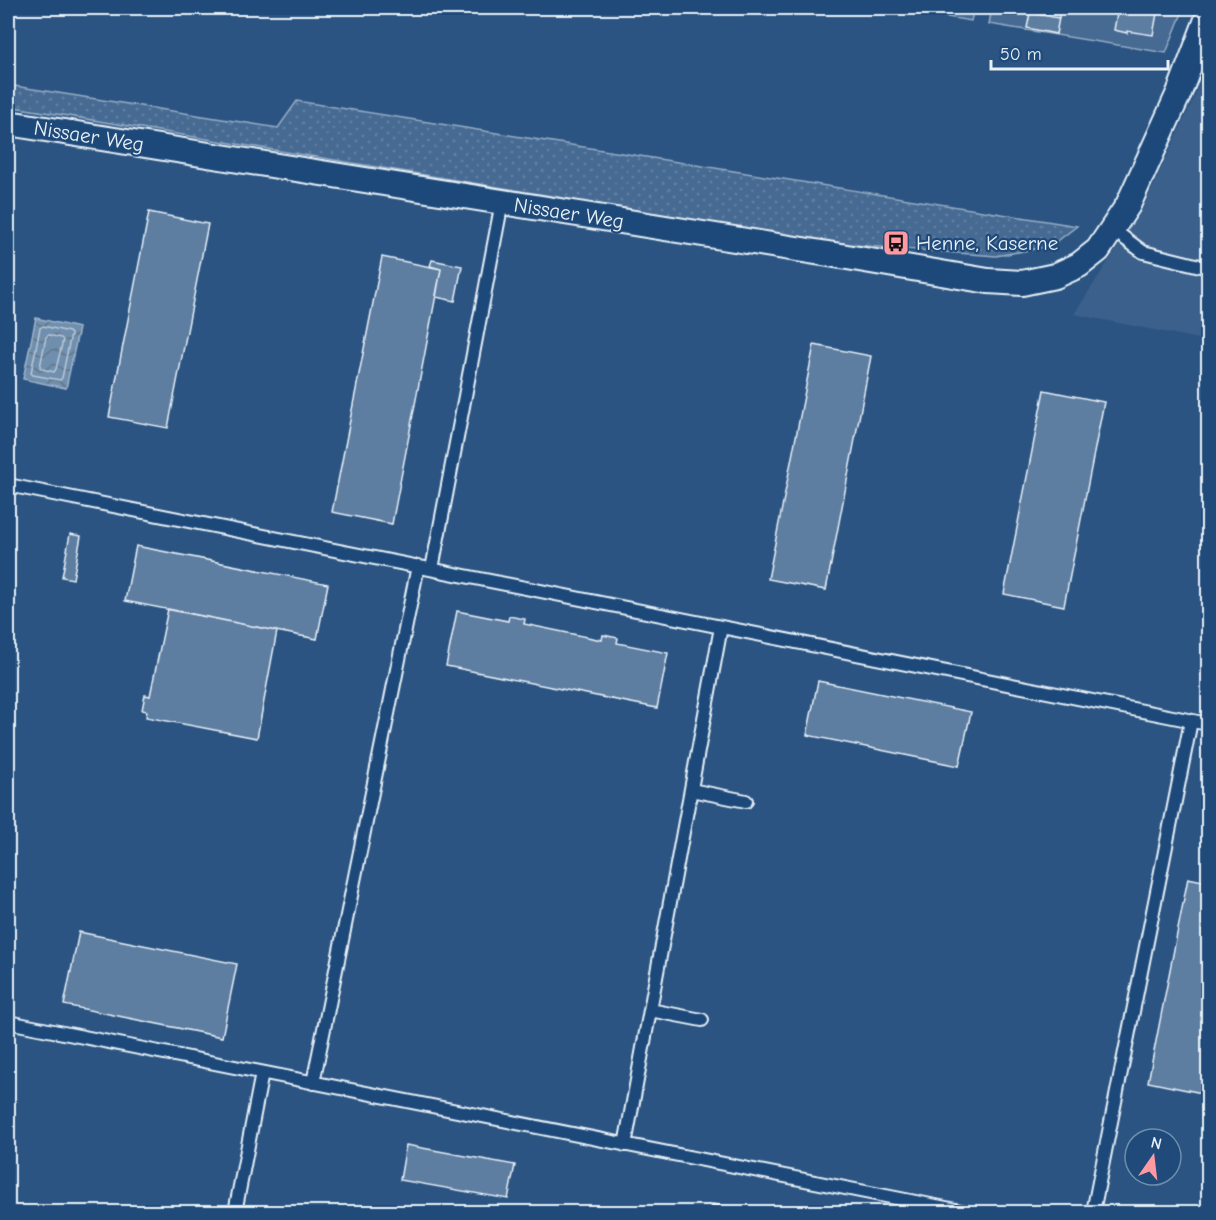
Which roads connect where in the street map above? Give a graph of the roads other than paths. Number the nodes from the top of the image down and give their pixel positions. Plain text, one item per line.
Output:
1 (1209, 17) edge
2 (8, 123) edge
3 (502, 202) junction
4 (1112, 230) junction
5 (1209, 268) edge
6 (8, 484) edge
7 (418, 567) junction
8 (432, 569) junction
9 (722, 627) junction
10 (1191, 721) junction
11 (1209, 724) edge
12 (691, 790) junction
13 (746, 801) dead end
14 (650, 1010) junction
15 (702, 1020) dead end
16 (8, 1022) edge
17 (262, 1073) junction
18 (313, 1083) junction
19 (624, 1145) junction
20 (235, 1212) edge
21 (966, 1212) edge
22 (1093, 1212) edge

1 - 4 street, Nissaer Weg
2 - 3 street, Nissaer Weg
3 - 4 street, Nissaer Weg
3 - 8 lane
4 - 5 lane
6 - 7 lane
7 - 8 lane
7 - 18 lane
8 - 9 lane
9 - 10 lane
9 - 12 lane
10 - 11 lane
10 - 22 lane
12 - 13 lane
12 - 14 lane
14 - 15 lane
14 - 19 lane
16 - 17 lane
17 - 18 lane
17 - 20 lane
18 - 19 lane
19 - 21 lane

